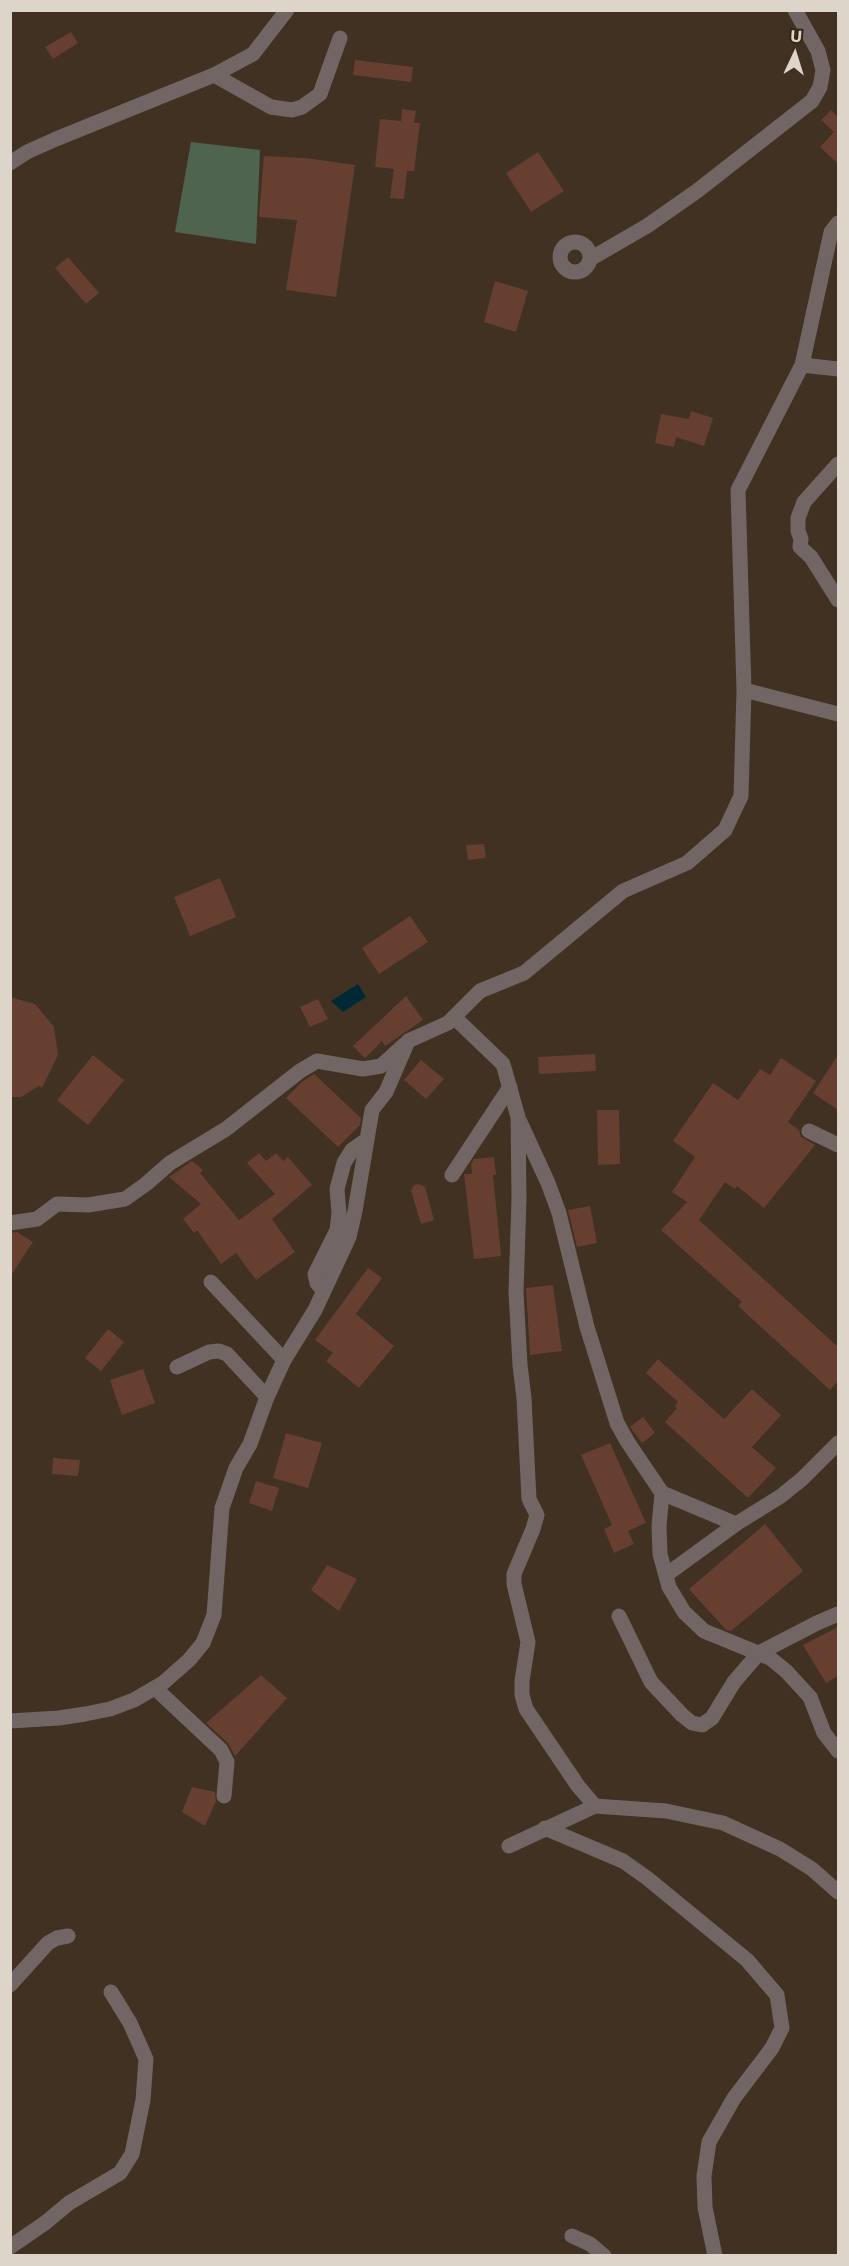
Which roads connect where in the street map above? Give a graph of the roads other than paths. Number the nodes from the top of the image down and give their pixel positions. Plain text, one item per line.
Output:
1 (287, 10) edge
2 (795, 10) edge
3 (340, 38) dead end
4 (214, 75) junction
5 (10, 163) edge
6 (838, 223) edge
7 (590, 259) dead end
8 (802, 365) junction
9 (838, 369) edge
10 (838, 464) edge
11 (838, 600) edge
12 (744, 690) junction
13 (838, 714) edge
14 (454, 1017) junction
15 (408, 1041) junction
16 (510, 1087) junction
17 (518, 1117) junction
18 (809, 1131) dead end
19 (366, 1140) junction
20 (838, 1145) edge
21 (452, 1175) dead end
22 (10, 1223) edge
23 (211, 1282) dead end
24 (323, 1290) junction
25 (284, 1360) junction
26 (177, 1367) dead end
27 (267, 1397) junction
28 (838, 1443) edge
29 (662, 1492) junction
30 (736, 1524) junction
31 (666, 1575) junction
32 (838, 1614) edge
33 (619, 1616) dead end
34 (759, 1653) junction
35 (156, 1689) junction
36 (10, 1721) edge
37 (838, 1751) edge
38 (224, 1796) dead end
39 (595, 1806) junction
40 (545, 1828) junction
41 (509, 1846) dead end
42 (838, 1892) edge
43 (68, 1936) dead end
44 (10, 1986) edge
45 (111, 1992) dead end
46 (572, 2236) dead end
47 (10, 2247) edge
48 (604, 2256) edge
49 (715, 2256) edge

1 - 4 street
2 - 7 street
3 - 4 street
4 - 5 street
6 - 8 street
8 - 9 street
8 - 12 street
10 - 11 street
12 - 13 street
12 - 14 street
14 - 15 street
14 - 16 street
15 - 19 street
15 - 22 street
16 - 17 street
16 - 21 street
17 - 29 street
17 - 39 street
18 - 20 street
19 - 24 street
19 - 24 street
23 - 25 street
24 - 25 street
25 - 27 street
26 - 27 street
27 - 35 street
28 - 30 street
29 - 30 street
29 - 31 street
30 - 31 street
31 - 34 street
32 - 34 street
33 - 34 street
34 - 37 street
35 - 36 street
35 - 38 street
39 - 40 street
39 - 42 street
40 - 41 street
40 - 49 street
43 - 44 street
45 - 47 street
46 - 48 street

